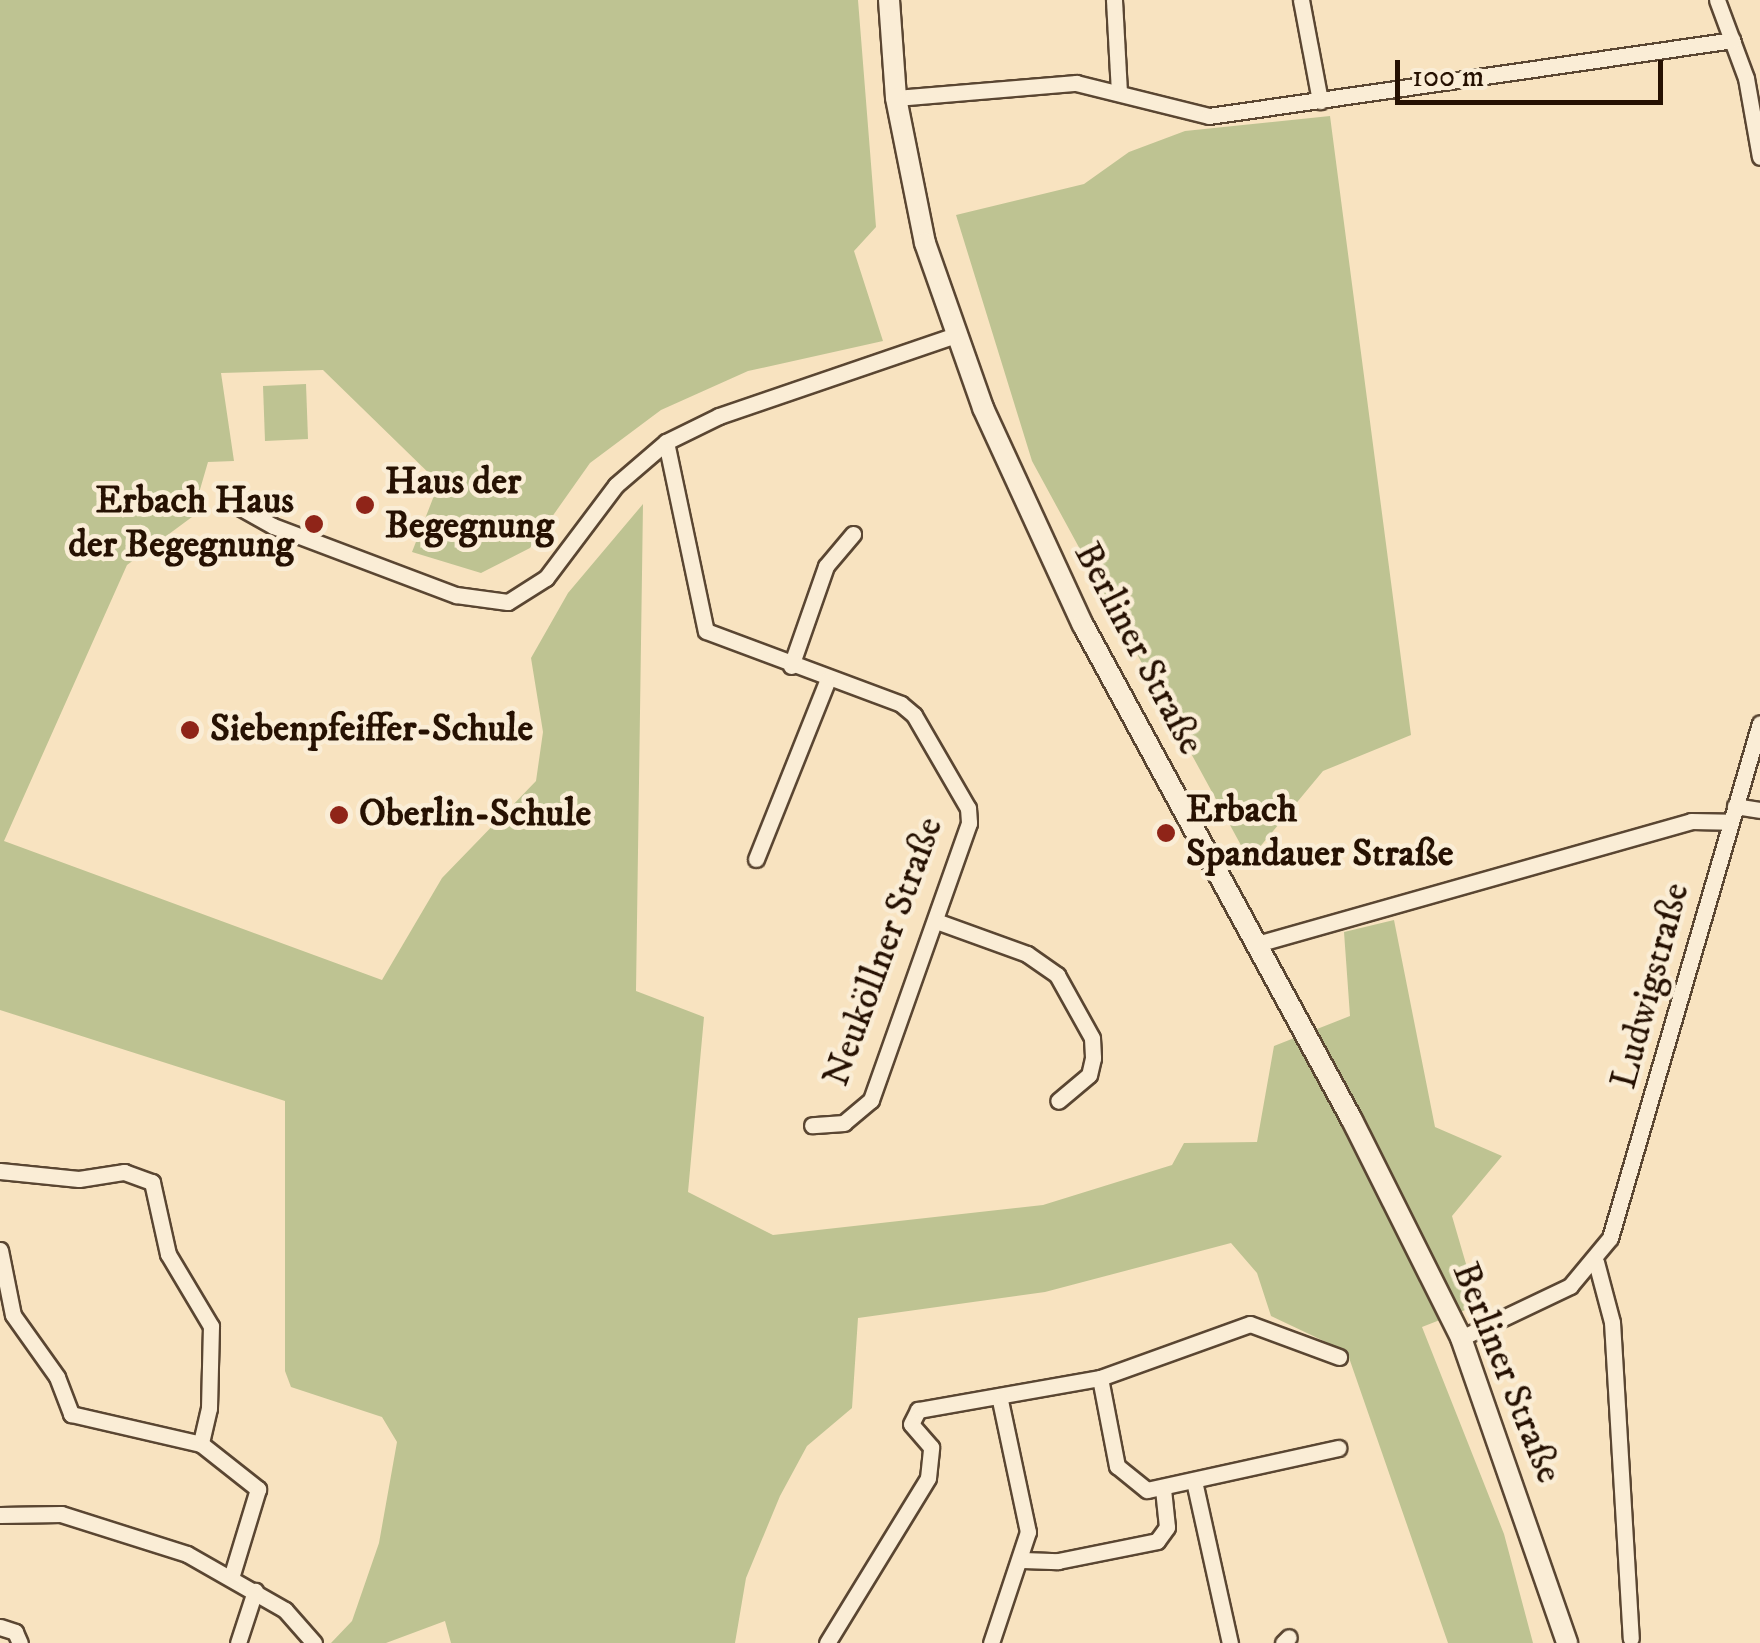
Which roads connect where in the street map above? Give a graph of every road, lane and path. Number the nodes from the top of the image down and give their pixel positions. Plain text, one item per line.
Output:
1 (889, 0) edge
2 (1114, 0) edge
3 (1301, 0) edge
4 (1718, 0) edge
5 (1733, 40) junction
6 (1119, 92) junction
7 (896, 98) junction
8 (1320, 101) junction
9 (1758, 114) edge
10 (1760, 157) edge
11 (956, 335) junction
12 (666, 442) junction
13 (232, 503) dead end
14 (854, 534) dead end
15 (791, 666) junction
16 (828, 679) junction
17 (1760, 724) edge
18 (1760, 810) edge
19 (1733, 814) junction
20 (756, 859) dead end
21 (936, 922) junction
22 (1257, 944) junction
23 (1058, 1101) dead end
24 (812, 1125) dead end
25 (0, 1170) edge
26 (0, 1250) edge
27 (1596, 1262) junction
28 (1461, 1338) junction
29 (1339, 1357) dead end
30 (1100, 1378) junction
31 (998, 1396) junction
32 (201, 1444) junction
33 (1338, 1448) dead end
34 (1194, 1481) junction
35 (1163, 1488) junction
36 (0, 1516) edge
37 (1024, 1560) junction
38 (231, 1578) junction
39 (255, 1591) junction
40 (0, 1627) edge
41 (1564, 1638) edge
42 (1631, 1638) dead end
43 (20, 1643) edge
44 (238, 1643) edge
45 (314, 1643) edge
46 (826, 1643) edge
47 (991, 1643) edge
48 (1230, 1643) edge

1 - 7 street, Berliner Straße
2 - 6 street
3 - 8 street
4 - 5 street
5 - 8 street
5 - 9 street
6 - 7 street
6 - 8 street
7 - 11 street, Berliner Straße
9 - 10 street
11 - 12 street
11 - 22 street, Berliner Straße
12 - 13 street
12 - 15 street, Neuköllner Straße
14 - 15 street
15 - 16 street, Neuköllner Straße
16 - 20 street
16 - 21 street, Neuköllner Straße
17 - 19 street, Ludwigstraße
18 - 19 street
19 - 22 street
19 - 27 street, Ludwigstraße
21 - 23 street
21 - 24 street, Neuköllner Straße
22 - 28 street, Berliner Straße
25 - 32 street
26 - 32 street
27 - 28 street, Ludwigstraße
27 - 42 street
28 - 41 street, Berliner Straße
29 - 30 street
30 - 31 street
30 - 35 street
31 - 37 street
31 - 46 street
32 - 38 street
33 - 34 street
34 - 35 street
34 - 48 street
35 - 37 street
36 - 38 street
37 - 47 street
38 - 39 street
39 - 44 street
39 - 45 street
40 - 43 street

